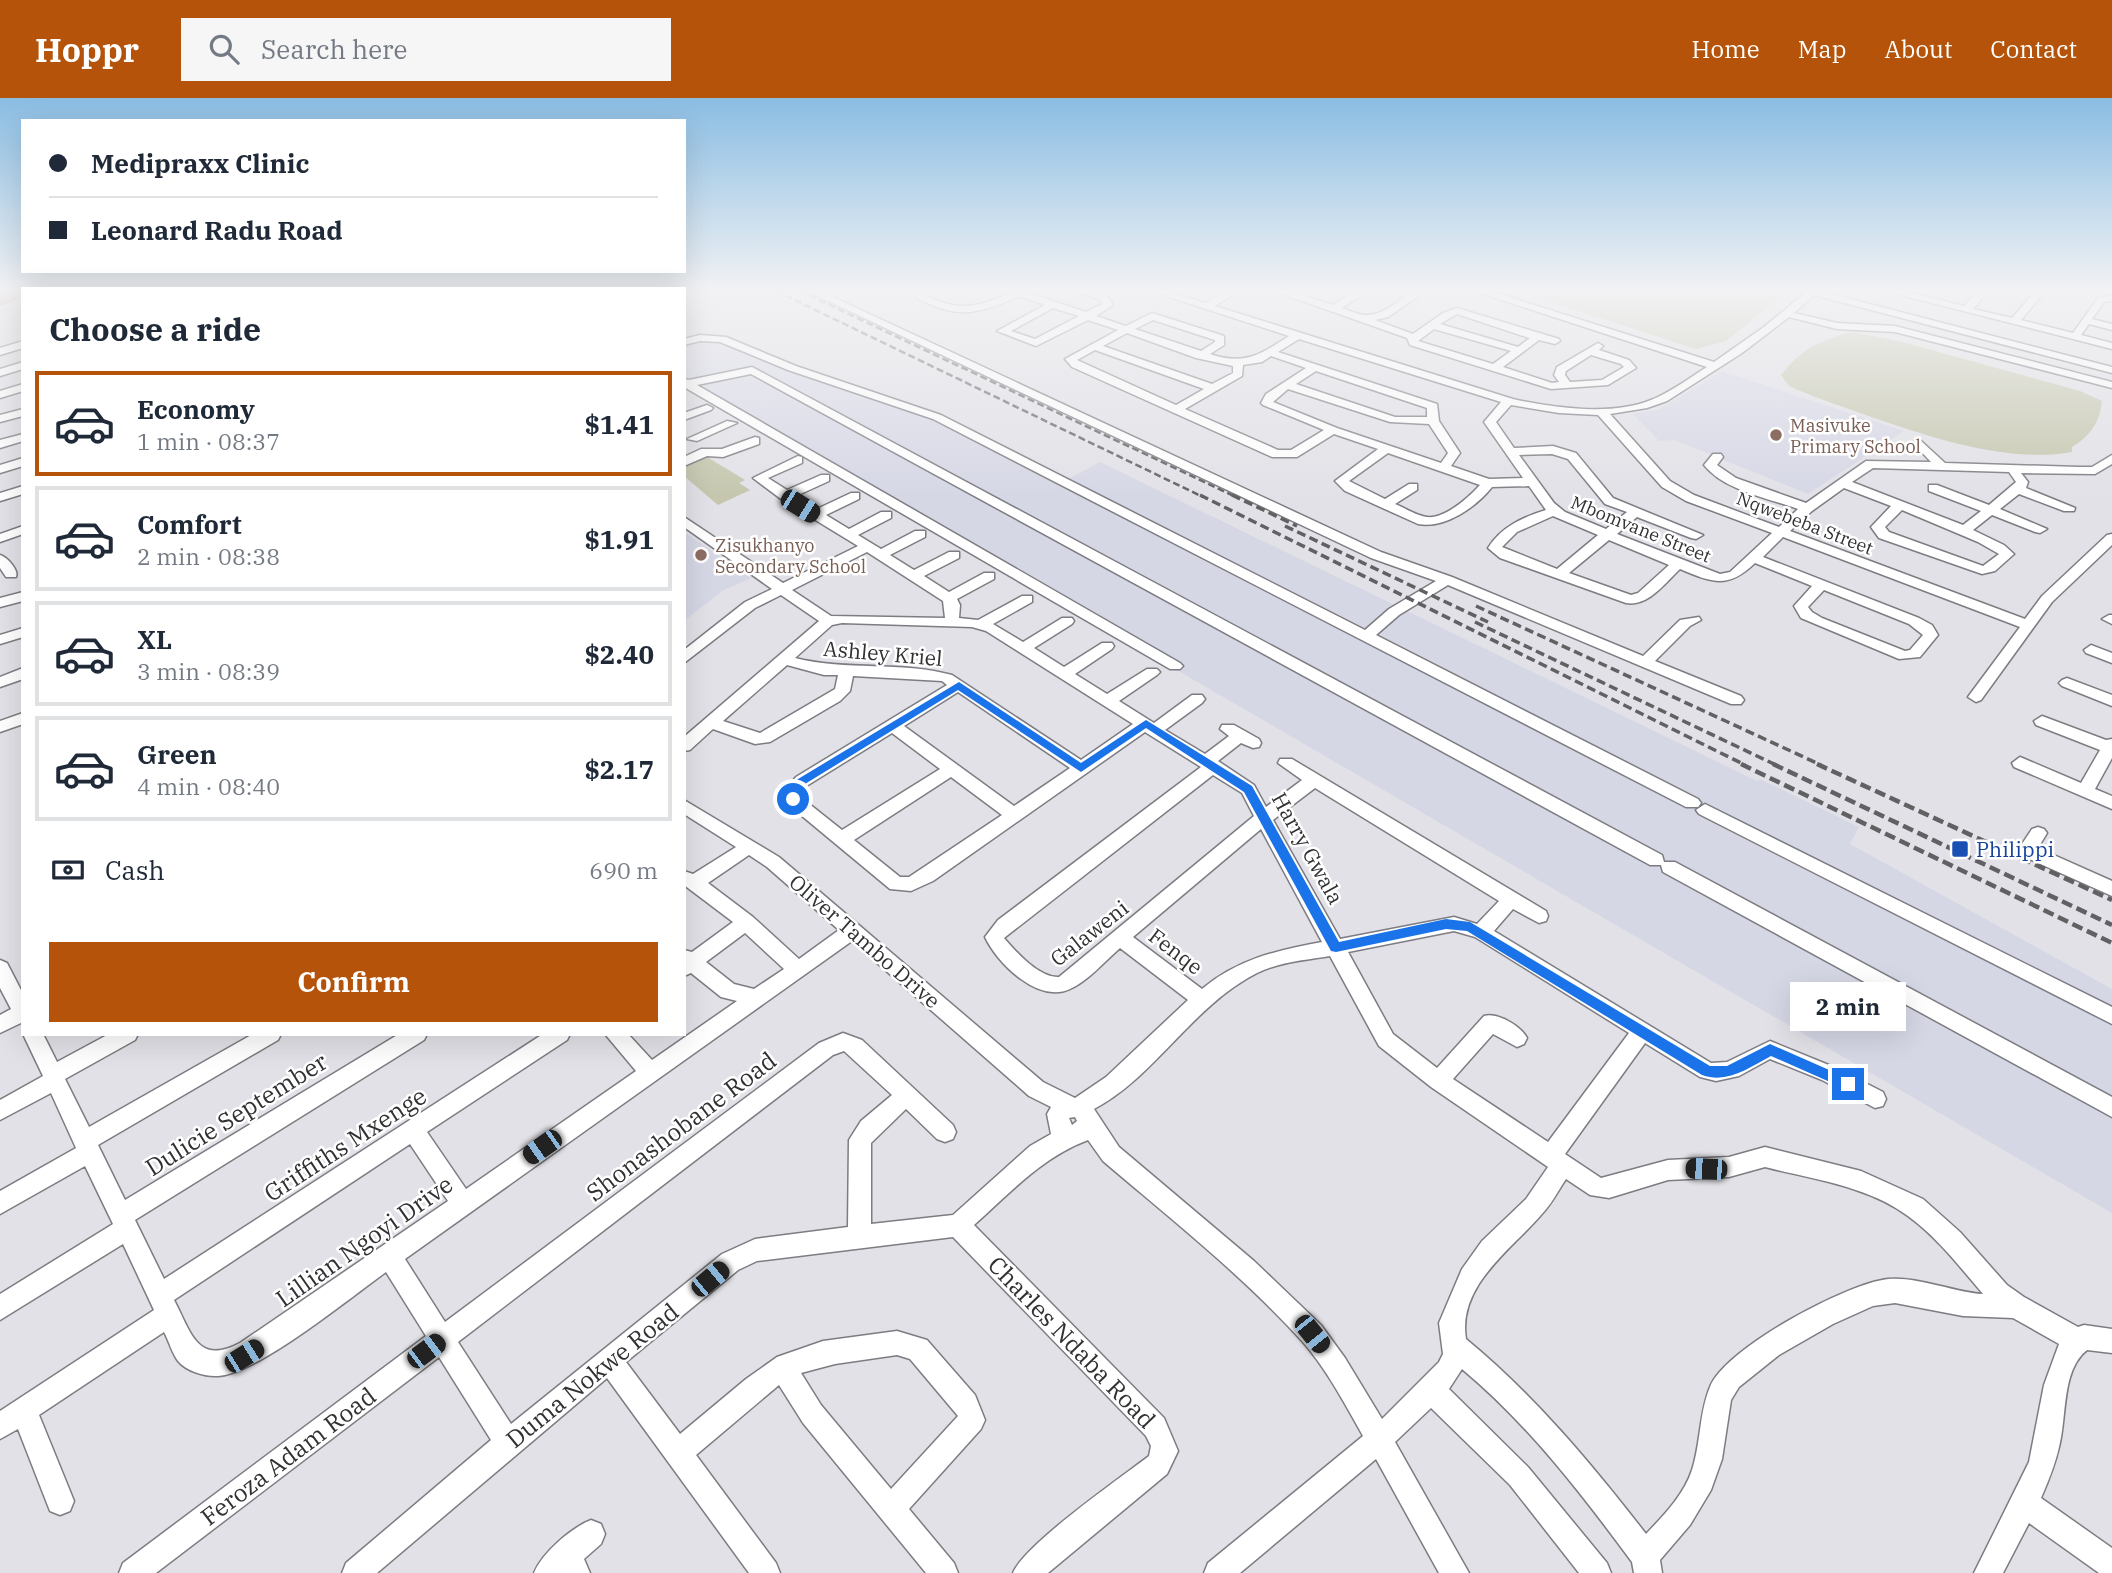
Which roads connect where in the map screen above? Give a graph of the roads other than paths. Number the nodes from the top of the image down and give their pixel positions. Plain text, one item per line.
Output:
1 (772, 360) edge
2 (959, 360) edge
3 (1073, 360) edge
4 (1133, 360) edge
5 (1218, 360) edge
6 (1257, 360) edge
7 (1292, 360) edge
8 (1417, 360) edge
9 (1433, 360) edge
10 (1505, 360) edge
11 (1577, 360) edge
12 (1618, 360) edge
13 (1697, 360) edge
14 (1726, 360) edge
15 (2012, 360) edge
16 (2073, 360) edge
17 (1238, 364) junction
18 (1437, 364) junction
19 (21, 366) edge
20 (1716, 366) junction
21 (1315, 367) junction
22 (1495, 368) junction
23 (2112, 370) edge
24 (0, 373) edge
25 (0, 382) edge
26 (686, 383) edge
27 (686, 384) edge
28 (1287, 385) junction
29 (1567, 385) junction
30 (2112, 386) edge
31 (19, 388) edge
32 (1216, 389) junction
33 (0, 395) edge
34 (1509, 401) junction
35 (707, 408) dead end
36 (1177, 410) junction
37 (1600, 410) junction
38 (21, 413) edge
39 (686, 416) edge
40 (0, 419) edge
41 (1433, 421) junction
42 (732, 423) dead end
43 (1333, 430) junction
44 (689, 436) edge
45 (21, 438) edge
46 (755, 441) dead end
47 (1919, 443) dead end
48 (0, 444) edge
49 (1387, 448) junction
50 (705, 452) junction
51 (1510, 452) junction
52 (1717, 457) dead end
53 (2112, 459) edge
54 (798, 460) dead end
55 (686, 462) edge
56 (21, 463) edge
57 (1940, 465) junction
58 (2011, 467) junction
59 (1443, 468) junction
60 (0, 469) edge
61 (2078, 471) junction
62 (825, 478) dead end
63 (1532, 482) junction
64 (1841, 482) junction
65 (1488, 483) junction
66 (2091, 484) dead end
67 (1413, 487) dead end
68 (1933, 488) dead end
69 (2017, 489) junction
70 (21, 491) edge
71 (785, 496) junction
72 (855, 496) dead end
73 (0, 497) edge
74 (1385, 505) junction
75 (1899, 505) junction
76 (1807, 508) junction
77 (2069, 508) dead end
78 (1990, 510) junction
79 (1554, 511) junction
80 (1635, 512) junction
81 (815, 515) junction
82 (886, 515) dead end
83 (686, 522) edge
84 (2040, 529) dead end
85 (21, 531) edge
86 (1964, 531) junction
87 (1781, 533) junction
88 (920, 534) dead end
89 (847, 535) junction
90 (1606, 535) junction
91 (1696, 535) dead end
92 (0, 538) edge
93 (2109, 544) edge
94 (873, 551) junction
95 (954, 555) dead end
96 (1754, 558) junction
97 (0, 559) edge
98 (1678, 564) junction
99 (11, 574) dead end
100 (1558, 575) junction
101 (913, 576) junction
102 (989, 576) dead end
103 (1447, 580) junction
104 (1821, 584) junction
105 (782, 589) junction
106 (21, 597) edge
107 (949, 598) junction
108 (1027, 599) dead end
109 (0, 603) edge
110 (1694, 620) dead end
111 (828, 621) junction
112 (1067, 621) dead end
113 (952, 622) junction
114 (982, 624) junction
115 (2026, 624) junction
116 (21, 633) edge
117 (1366, 636) junction
118 (0, 640) edge
119 (1107, 646) dead end
120 (1024, 648) junction
121 (2091, 650) dead end
122 (686, 656) edge
123 (782, 659) junction
124 (2112, 659) edge
125 (1644, 663) junction
126 (1175, 666) dead end
127 (847, 671) junction
128 (1152, 672) dead end
129 (1066, 673) junction
130 (21, 674) edge
131 (0, 682) edge
132 (2067, 683) dead end
133 (959, 685) junction
134 (1976, 697) dead end
135 (1197, 699) dead end
136 (1109, 700) junction
137 (1736, 700) dead end
138 (2112, 701) edge
139 (21, 719) edge
140 (2042, 721) dead end
141 (710, 722) junction
142 (893, 726) junction
143 (1151, 726) junction
144 (0, 727) edge
145 (1240, 736) dead end
146 (688, 739) edge
147 (2111, 746) edge
148 (1210, 763) junction
149 (1286, 763) dead end
150 (2020, 763) dead end
151 (1081, 768) junction
152 (951, 769) junction
153 (1314, 780) junction
154 (2085, 791) junction
155 (2112, 803) edge
156 (686, 807) edge
157 (1014, 815) junction
158 (1265, 817) junction
159 (2038, 833) dead end
160 (842, 839) junction
161 (750, 846) junction
162 (689, 880) edge
163 (2112, 889) edge
164 (1511, 900) junction
165 (1539, 916) dead end
166 (746, 922) junction
167 (854, 930) junction
168 (1481, 932) junction
169 (1121, 938) junction
170 (1336, 947) junction
171 (687, 962) edge
172 (0, 968) edge
173 (797, 969) junction
174 (756, 998) junction
175 (1204, 1001) junction
176 (21, 1012) edge
177 (21, 1014) edge
178 (2112, 1016) edge
179 (0, 1025) edge
180 (1641, 1032) junction
181 (34, 1036) edge
182 (125, 1036) edge
183 (268, 1036) edge
184 (413, 1036) edge
185 (557, 1036) edge
186 (617, 1036) edge
187 (1517, 1038) dead end
188 (649, 1072) junction
189 (54, 1077) junction
190 (1438, 1081) junction
191 (907, 1096) junction
192 (1875, 1099) dead end
193 (2112, 1108) edge
194 (0, 1111) edge
195 (1073, 1121) junction
196 (414, 1131) junction
197 (945, 1132) dead end
198 (86, 1147) junction
199 (1556, 1161) junction
200 (463, 1202) junction
201 (0, 1203) edge
202 (123, 1223) junction
203 (958, 1225) junction
204 (859, 1236) junction
205 (389, 1255) junction
206 (163, 1305) junction
207 (2015, 1306) junction
208 (0, 1308) edge
209 (443, 1339) junction
210 (2076, 1340) junction
211 (2112, 1341) edge
212 (1456, 1347) junction
213 (610, 1361) junction
214 (783, 1368) junction
215 (1432, 1390) junction
216 (24, 1410) junction
217 (0, 1426) edge
218 (1378, 1440) junction
219 (508, 1443) junction
220 (679, 1452) junction
221 (61, 1501) dead end
222 (2024, 1503) junction
223 (891, 1509) junction
224 (591, 1534) dead end
225 (1646, 1565) edge
226 (2112, 1565) edge
227 (563, 1568) edge
228 (133, 1573) edge
229 (356, 1573) edge
230 (766, 1573) edge
231 (944, 1573) edge
232 (1027, 1573) edge
233 (1218, 1573) edge
234 (1455, 1573) edge
235 (1597, 1573) edge
236 (1988, 1573) edge

1 - 117 street
2 - 103 street
3 - 36 street
4 - 32 street
5 - 17 street
6 - 17 street
7 - 21 street
8 - 18 street
9 - 18 street
10 - 22 street
11 - 29 street
12 - 29 street
13 - 20 street
14 - 20 street
15 - 30 street
16 - 23 street
17 - 32 street
18 - 22 street
18 - 34 street
19 - 24 street
20 - 37 street
21 - 28 street
21 - 41 street
22 - 29 street
25 - 31 street
26 - 193 street
27 - 126 street
28 - 41 street
28 - 43 street
31 - 33 street
32 - 36 street
34 - 37 street
34 - 51 street, Mbomvane Street
35 - 39 street
36 - 43 street
37 - 87 street, Nqwebeba Street
38 - 40 street
41 - 59 street
42 - 44 street
43 - 49 street
44 - 50 street
45 - 48 street
46 - 50 street
47 - 57 street
49 - 59 street
49 - 74 street
50 - 55 street
51 - 63 street, Mbomvane Street
51 - 80 street
52 - 76 street
53 - 61 street, Mbomvane Street
54 - 71 street
56 - 60 street
57 - 58 street, Mbomvane Street
57 - 64 street, Mbomvane Street
58 - 61 street, Mbomvane Street
58 - 69 street
59 - 65 street
61 - 66 street
62 - 71 street
63 - 65 street
63 - 79 street, Mbomvane Street
64 - 75 street
64 - 76 street, Mbomvane Street
65 - 74 street
67 - 74 street
68 - 78 street
69 - 77 street
69 - 78 street
70 - 73 street
71 - 81 street
72 - 81 street
75 - 86 street
75 - 86 street
76 - 87 street, Mbomvane Street
78 - 84 street
78 - 86 street
79 - 90 street, Mbomvane Street
79 - 100 street
80 - 90 street
80 - 91 street
81 - 89 street
82 - 89 street
83 - 105 street
85 - 92 street
87 - 96 street, Mbomvane Street
87 - 115 street, Nqwebeba Street
88 - 94 street
89 - 94 street
90 - 98 street, Mbomvane Street
90 - 100 street
93 - 115 street
94 - 101 street
94 - 105 street
95 - 101 street
96 - 98 street, Mbomvane Street
96 - 104 street
97 - 99 street
98 - 100 street
101 - 107 street
102 - 107 street
103 - 117 street
103 - 125 street
104 - 104 street
105 - 111 street
105 - 122 street
106 - 109 street
107 - 113 street
108 - 114 street
110 - 125 street
111 - 113 street, Harry Gwala
111 - 123 street
112 - 120 street
113 - 114 street, Harry Gwala
114 - 120 street, Harry Gwala
115 - 134 street
116 - 118 street
117 - 178 street
119 - 129 street
120 - 129 street, Harry Gwala
121 - 124 street
123 - 127 street, Ashley Kriel
123 - 141 street
125 - 137 street
127 - 133 street, Ashley Kriel
127 - 141 street
128 - 136 street
129 - 136 street, Harry Gwala
130 - 131 street
132 - 138 street
133 - 142 street
133 - 151 street, Ashley Kriel
135 - 143 street
136 - 143 street, Harry Gwala
139 - 144 street
140 - 147 street
141 - 146 street
142 - 152 street
142 - 160 street
143 - 148 street, Harry Gwala
143 - 151 street
145 - 148 street
147 - 154 street
148 - 158 street, Harry Gwala
148 - 169 street, Galaweni
149 - 153 street
150 - 154 street
151 - 157 street
152 - 157 street
152 - 160 street
153 - 158 street, Galaweni
153 - 164 street
154 - 155 street
156 - 161 street, Oliver Tambo Drive
157 - 160 street
158 - 169 street, Galaweni
158 - 170 street, Harry Gwala
159 - 163 street
161 - 162 street
161 - 167 street, Oliver Tambo Drive
162 - 166 street
164 - 165 street
164 - 168 street
166 - 171 street
166 - 173 street
167 - 173 street, Lillian Ngoyi Drive
167 - 195 street, Oliver Tambo Drive
168 - 170 street
168 - 180 street
169 - 175 street, Fenqe
170 - 175 street
170 - 190 street, Harry Gwala
171 - 174 street
172 - 176 street
173 - 174 street, Lillian Ngoyi Drive
174 - 188 street, Lillian Ngoyi Drive
175 - 195 street
177 - 179 street
180 - 192 street
180 - 199 street
181 - 189 street, Lillian Ngoyi Drive
182 - 189 street
183 - 198 street
184 - 202 street, Dulicie September
185 - 196 street, Griffiths Mxenge
186 - 188 street
187 - 190 street
188 - 200 street, Lillian Ngoyi Drive
189 - 194 street
189 - 198 street, Lillian Ngoyi Drive
190 - 199 street, Harry Gwala
191 - 197 street, Shonashobane Road
191 - 204 street
191 - 209 street, Shonashobane Road
195 - 203 street
195 - 218 street, Oliver Tambo Drive
196 - 200 street
196 - 206 street, Griffiths Mxenge
198 - 201 street
198 - 202 street, Lillian Ngoyi Drive
199 - 207 street, Harry Gwala
199 - 212 street
200 - 205 street, Lillian Ngoyi Drive
202 - 206 street, Lillian Ngoyi Drive
202 - 208 street, Dulicie September
203 - 204 street, Duma Nokwe Road
203 - 232 street, Charles Ndaba Road
204 - 213 street, Duma Nokwe Road
205 - 206 street, Lillian Ngoyi Drive
205 - 209 street
206 - 216 street, Griffiths Mxenge
207 - 210 street
207 - 225 street
209 - 219 street
209 - 228 street, Feroza Adam Road
210 - 211 street
210 - 222 street
212 - 215 street
212 - 225 street
213 - 219 street, Duma Nokwe Road
213 - 220 street
214 - 220 street
214 - 223 street
214 - 223 street
215 - 218 street
215 - 235 street
216 - 217 street, Griffiths Mxenge
216 - 221 street
218 - 233 street
218 - 234 street, Oliver Tambo Drive
219 - 229 street, Duma Nokwe Road
220 - 230 street
222 - 226 street
222 - 236 street
223 - 231 street
224 - 227 street

